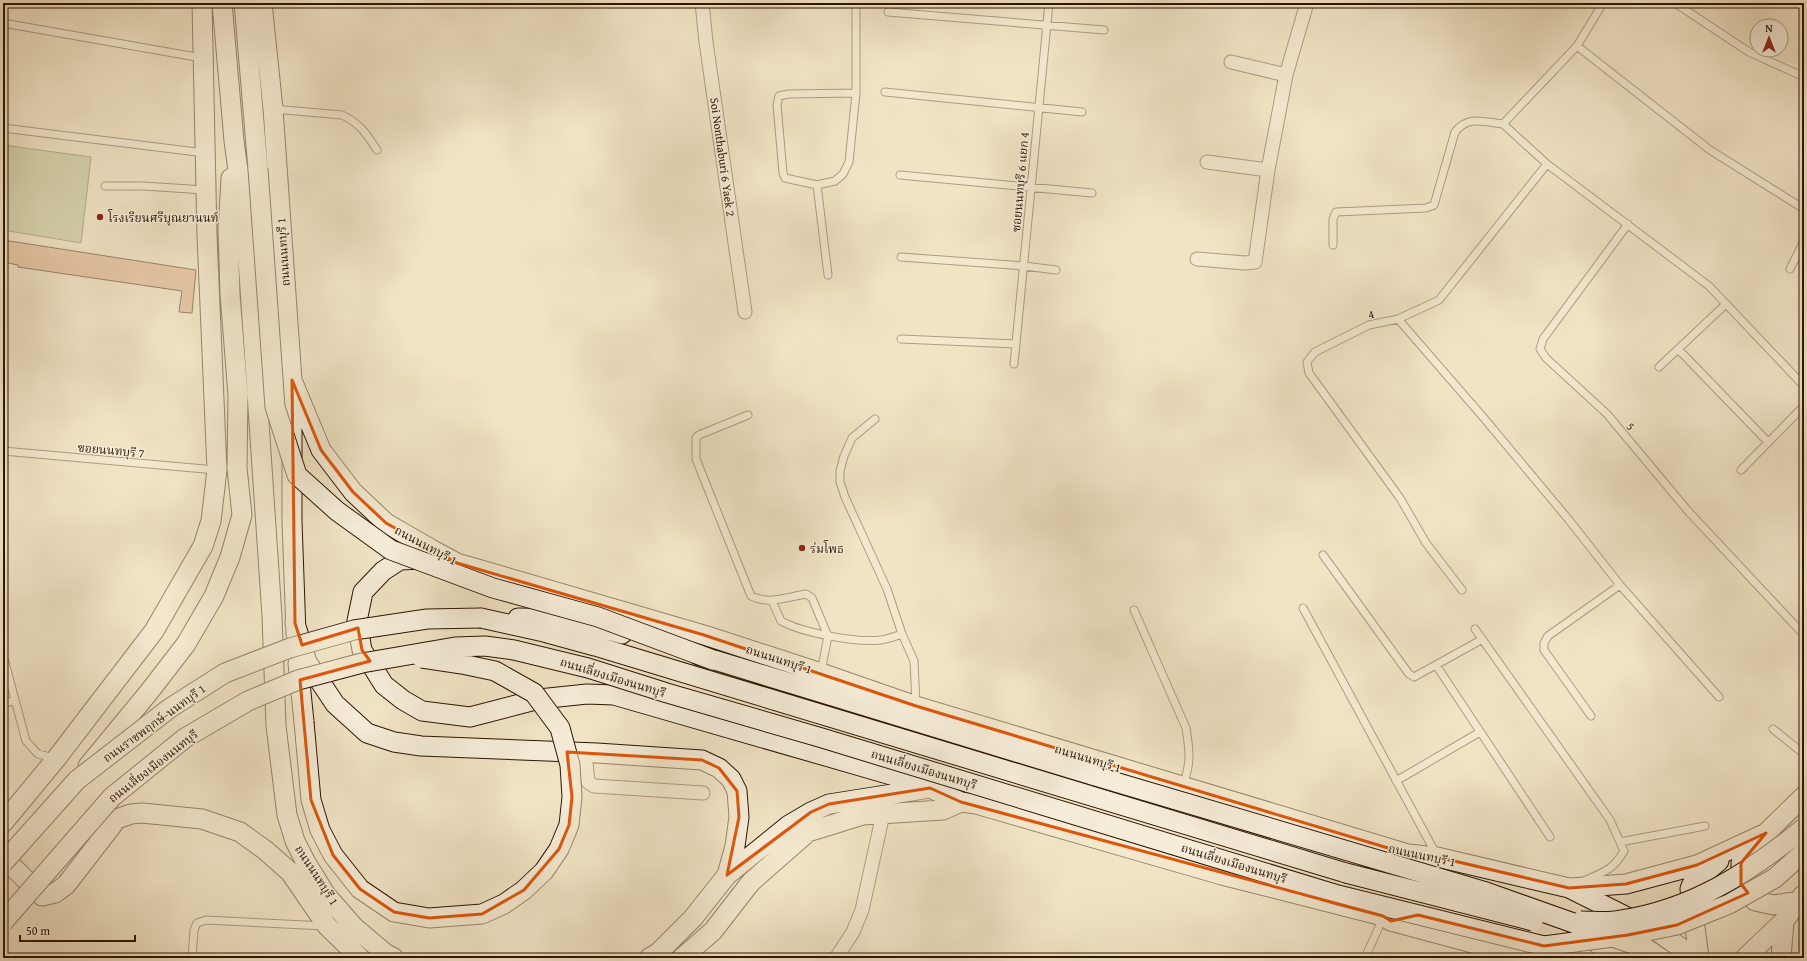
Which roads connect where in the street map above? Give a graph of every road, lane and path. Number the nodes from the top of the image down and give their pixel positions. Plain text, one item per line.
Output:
1 (202, 3) edge
2 (222, 3) edge
3 (244, 3) edge
4 (262, 3) edge
5 (702, 3) edge
6 (856, 3) edge
7 (1049, 3) edge
8 (1306, 3) edge
9 (1603, 3) edge
10 (1675, 3) edge
11 (888, 12) dead end
12 (3, 23) edge
13 (1046, 25) junction
14 (1104, 30) dead end
15 (1577, 46) junction
16 (204, 59) junction
17 (1231, 62) dead end
18 (1286, 75) junction
19 (1804, 77) edge
20 (884, 92) dead end
21 (856, 93) junction
22 (1038, 107) junction
23 (273, 109) junction
24 (1082, 112) dead end
25 (1503, 124) junction
26 (3, 128) edge
27 (234, 141) junction
28 (377, 150) dead end
29 (205, 153) junction
30 (1207, 162) dead end
31 (1547, 164) junction
32 (1268, 170) junction
33 (900, 175) dead end
34 (817, 185) junction
35 (105, 186) dead end
36 (1030, 187) junction
37 (206, 190) junction
38 (1092, 193) dead end
39 (1804, 209) edge
40 (1628, 224) junction
41 (1804, 241) edge
42 (1333, 245) dead end
43 (901, 257) dead end
44 (1197, 259) dead end
45 (1024, 266) junction
46 (1790, 269) dead end
47 (1056, 270) dead end
48 (828, 275) dead end
49 (1726, 304) junction
50 (745, 312) dead end
51 (1398, 320) junction
52 (901, 339) dead end
53 (1016, 344) junction
54 (1678, 349) junction
55 (1014, 364) dead end
56 (1659, 367) dead end
57 (292, 380) junction
58 (1804, 386) edge
59 (1804, 406) edge
60 (748, 415) dead end
61 (875, 420) dead end
62 (1768, 442) junction
63 (3, 451) edge
64 (217, 470) junction
65 (1741, 470) dead end
66 (1323, 556) dead end
67 (457, 563) junction
68 (1620, 585) junction
69 (1462, 590) dead end
70 (772, 601) junction
71 (1303, 608) dead end
72 (1134, 610) dead end
73 (481, 618) junction
74 (295, 623) junction
75 (1475, 629) dead end
76 (902, 634) junction
77 (1804, 635) edge
78 (828, 636) junction
79 (1481, 640) junction
80 (3, 654) edge
81 (401, 656) junction
82 (713, 660) junction
83 (1436, 665) junction
84 (821, 673) junction
85 (1719, 697) dead end
86 (14, 701) junction
87 (3, 703) edge
88 (916, 706) junction
89 (1591, 716) dead end
90 (1774, 729) dead end
91 (1480, 732) junction
92 (585, 753) junction
93 (1804, 754) edge
94 (56, 759) junction
95 (77, 780) junction
96 (1396, 781) junction
97 (1183, 786) junction
98 (930, 788) junction
99 (703, 793) dead end
100 (1804, 796) edge
101 (961, 802) junction
102 (883, 814) junction
103 (3, 823) edge
104 (1705, 826) dead end
105 (1804, 828) edge
106 (1766, 833) junction
107 (1550, 837) dead end
108 (1620, 842) junction
109 (1737, 846) junction
110 (1804, 852) edge
111 (1408, 854) junction
112 (3, 857) edge
113 (1438, 858) junction
114 (3, 863) edge
115 (727, 875) junction
116 (1569, 888) junction
117 (1801, 898) edge
118 (1387, 919) junction
119 (1784, 921) junction
120 (3, 922) edge
121 (327, 926) junction
122 (1544, 946) junction
123 (1493, 953) edge
124 (192, 958) edge
125 (360, 958) edge
126 (394, 958) edge
127 (649, 958) edge
128 (682, 958) edge
129 (836, 958) edge
130 (1365, 958) edge
131 (1528, 958) edge
132 (1584, 958) edge
133 (1660, 958) edge
134 (1698, 958) edge
135 (1745, 958) edge
136 (1781, 958) edge

1 - 16 main road
2 - 27 main road, ถนนนนทบุรี 1
3 - 82 main road, bridge
4 - 23 main road, ถนนนนทบุรี 1
5 - 50 street, Soi Nonthaburi 6 Yaek 2
6 - 21 lane
7 - 13 lane, ซอยนนทบุรี 6 แยก 4
8 - 18 street
9 - 15 lane
10 - 19 lane
11 - 13 lane
12 - 16 lane
13 - 14 lane
13 - 22 lane, ซอยนนทบุรี 6 แยก 4
15 - 25 lane
15 - 39 lane
16 - 29 main road
17 - 18 street
18 - 32 street
20 - 22 lane
21 - 34 lane
21 - 34 lane
22 - 24 lane
22 - 36 lane, ซอยนนทบุรี 6 แยก 4
23 - 28 lane
23 - 57 main road, ถนนนนทบุรี 1
25 - 31 lane
25 - 42 lane
26 - 29 lane
27 - 95 main road, bridge
27 - 126 main road, ถนนนนทบุรี 1
29 - 37 main road
30 - 32 street
31 - 40 lane
31 - 51 lane, 4
32 - 44 street
33 - 36 lane
34 - 48 lane
35 - 37 lane
36 - 38 lane
36 - 45 lane, ซอยนนทบุรี 6 แยก 4
37 - 64 main road
40 - 49 lane
40 - 77 lane, 5
41 - 46 lane
43 - 45 lane
45 - 47 lane
45 - 53 lane, ซอยนนทบุรี 6 แยก 4
49 - 54 lane
49 - 58 lane
51 - 68 lane
51 - 69 lane, 4
52 - 53 lane
53 - 55 lane, ซอยนนทบุรี 6 แยก 4
54 - 56 lane
54 - 62 lane
57 - 67 main road, ถนนนนทบุรี 1
57 - 74 main road
59 - 62 lane
60 - 70 lane
61 - 76 lane
62 - 65 lane
63 - 64 lane, ซอยนนทบุรี 7
64 - 94 main road
66 - 83 lane
67 - 84 main road, ถนนนนทบุรี 1
67 - 98 main road
68 - 85 lane
68 - 89 lane
70 - 78 lane
70 - 78 lane
71 - 96 lane
72 - 97 lane
73 - 82 main road, bridge
73 - 95 main road, ถนนราชพฤกษ์-นนทบุรี 1, bridge
73 - 105 main road, ถนนเลี่ยงเมืองนนทบุรี, bridge
74 - 81 main road, bridge
74 - 92 main road
75 - 79 lane
76 - 78 lane
76 - 88 lane
78 - 84 lane
79 - 83 lane
79 - 108 lane
80 - 86 lane
81 - 120 main road, ถนนเลี่ยงเมืองนนทบุรี, bridge
81 - 122 main road, ถนนเลี่ยงเมืองนนทบุรี, bridge
82 - 133 main road, bridge
83 - 91 lane
84 - 88 main road, ถนนนนทบุรี 1
86 - 87 lane
86 - 94 lane
88 - 97 main road, ถนนนนทบุรี 1
90 - 93 lane
91 - 96 lane
91 - 107 lane
92 - 99 street
92 - 115 main road
94 - 103 main road
95 - 114 main road, ถนนราชพฤกษ์-นนทบุรี 1, bridge
96 - 113 lane
97 - 111 main road, ถนนนนทบุรี 1
98 - 101 main road
98 - 115 main road
100 - 106 main road
101 - 102 main road
101 - 118 main road
102 - 128 main road
102 - 129 street
104 - 108 lane
106 - 109 main road
106 - 117 main road
108 - 116 lane
109 - 116 main road
109 - 134 main road, ถนนนนทบุรี 1
110 - 122 main road, ถนนเลี่ยงเมืองนนทบุรี, bridge
111 - 113 main road, ถนนนนทบุรี 1
111 - 118 main road
112 - 121 main road
113 - 116 main road, ถนนนนทบุรี 1
115 - 127 main road
116 - 134 main road, ถนนนนทบุรี 1
117 - 119 main road
118 - 123 main road
118 - 130 lane
119 - 135 main road
119 - 136 main road
121 - 124 lane
121 - 125 main road
122 - 132 main road
123 - 131 main road

